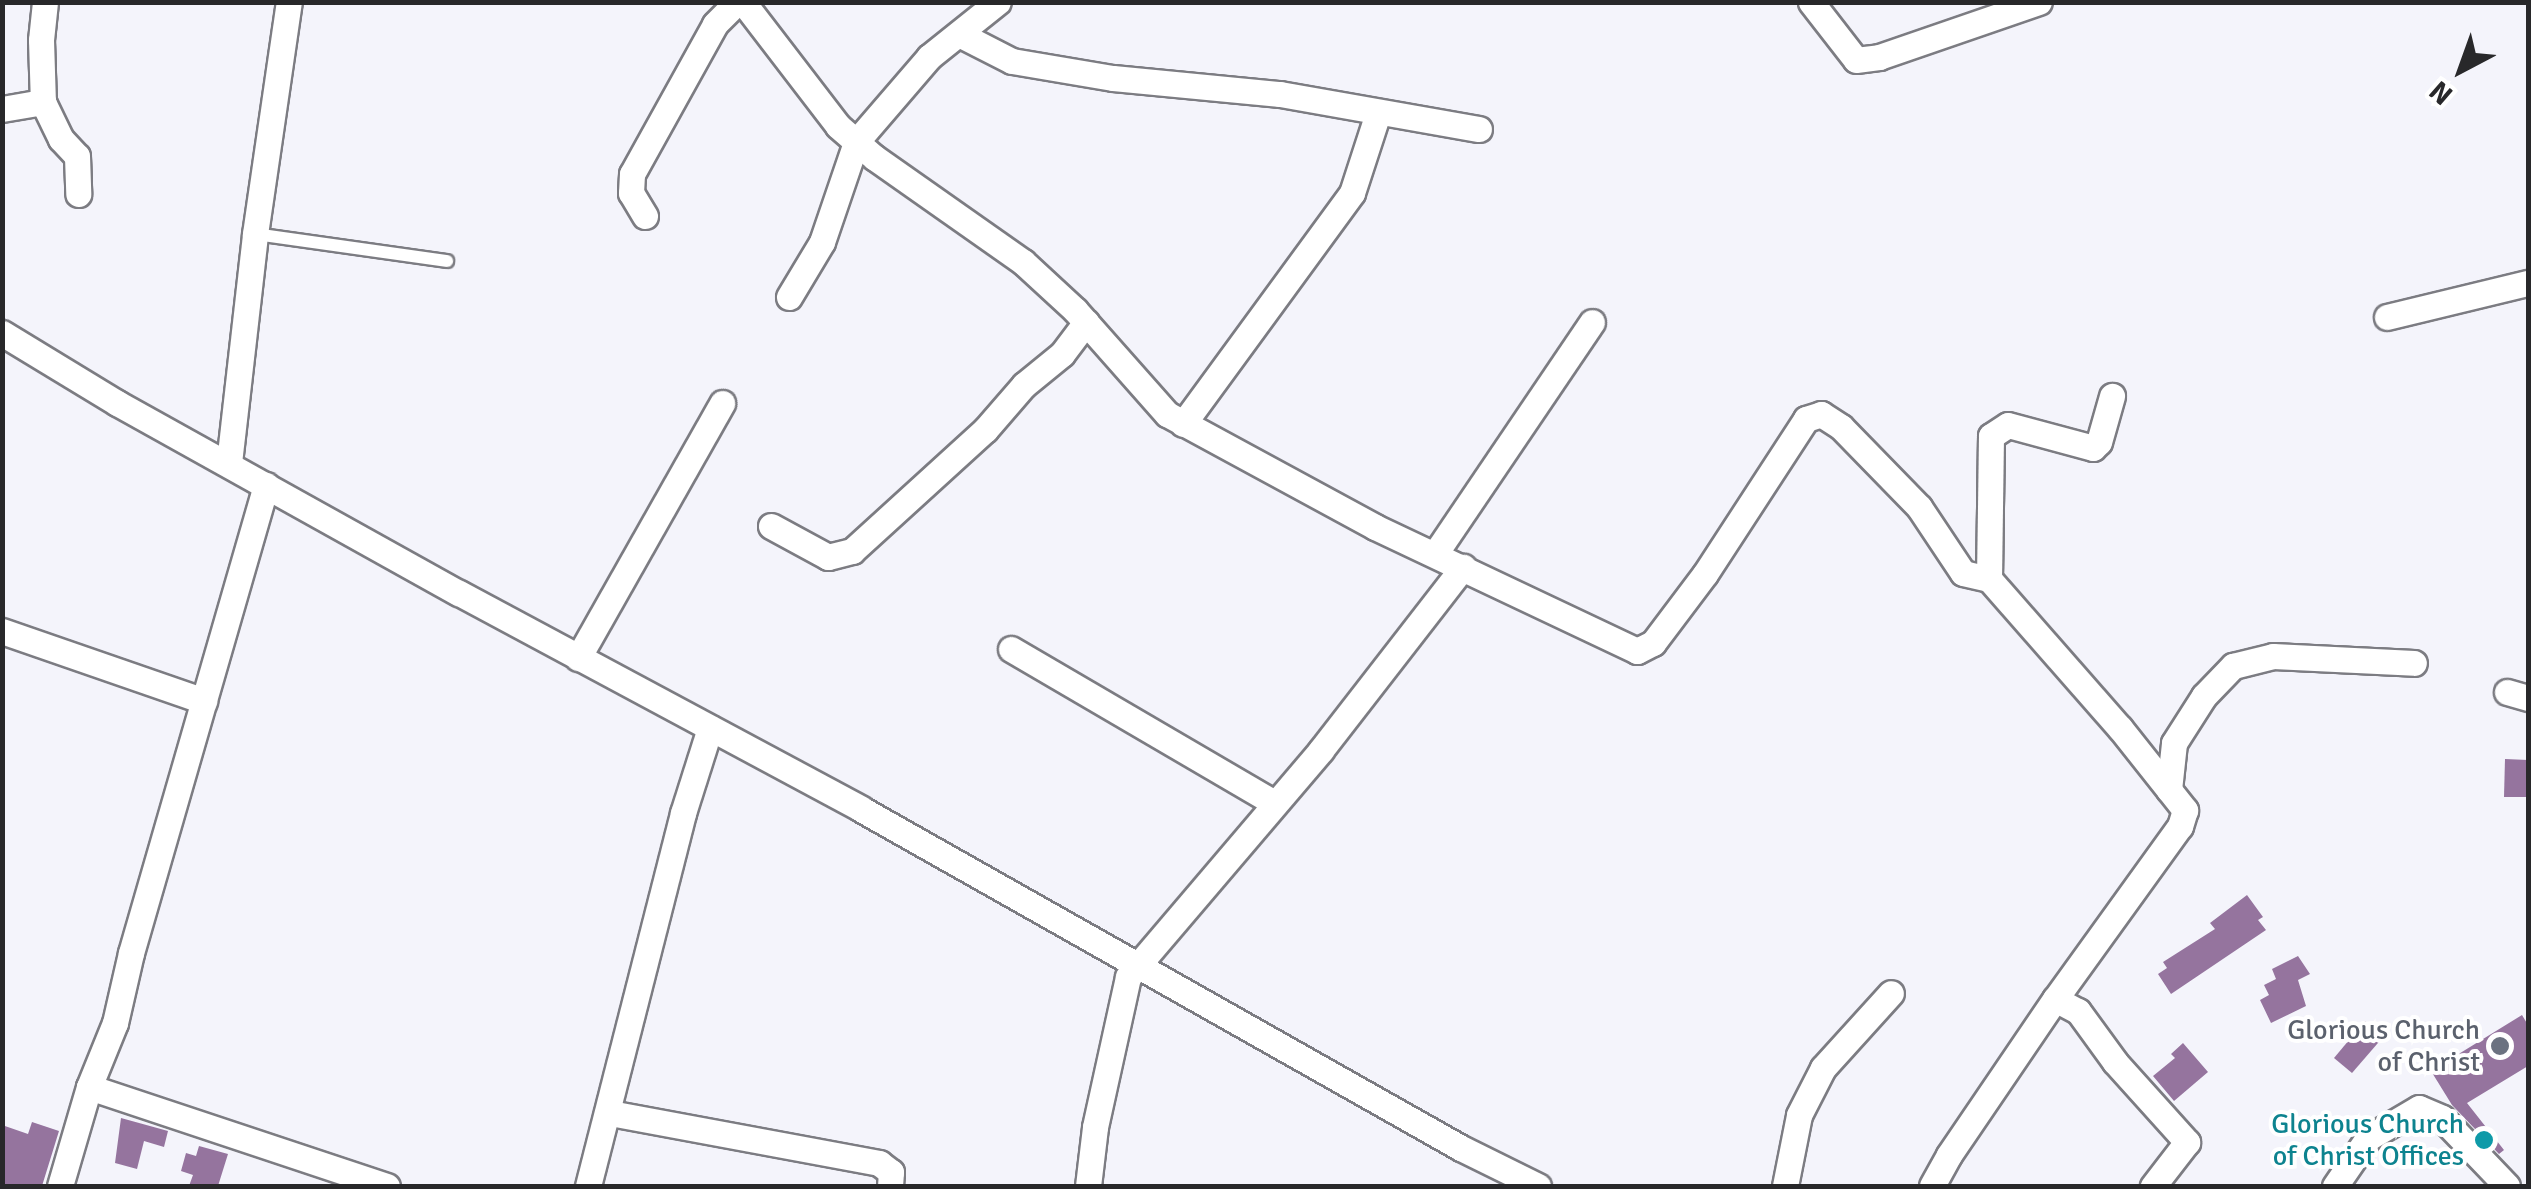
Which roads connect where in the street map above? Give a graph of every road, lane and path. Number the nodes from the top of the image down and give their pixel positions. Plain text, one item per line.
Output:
1 (46, 2) edge
2 (290, 2) edge
3 (740, 2) edge
4 (998, 2) edge
5 (1811, 2) edge
6 (2039, 2) edge
7 (960, 34) junction
8 (43, 102) junction
9 (2, 109) edge
10 (1378, 113) junction
11 (1479, 129) dead end
12 (856, 142) junction
13 (78, 194) dead end
14 (645, 216) dead end
15 (255, 234) junction
16 (447, 261) dead end
17 (2528, 282) edge
18 (790, 296) dead end
19 (2387, 317) dead end
20 (1086, 322) junction
21 (1592, 322) dead end
22 (2, 334) edge
23 (2112, 396) dead end
24 (722, 403) dead end
25 (1183, 424) junction
26 (229, 462) junction
27 (266, 485) junction
28 (771, 526) dead end
29 (1435, 554) junction
30 (1463, 567) junction
31 (1989, 579) junction
32 (2, 631) edge
33 (1011, 649) dead end
34 (578, 658) junction
35 (2414, 662) dead end
36 (204, 701) junction
37 (710, 728) junction
38 (2169, 790) junction
39 (1274, 802) junction
40 (1140, 963) junction
41 (1890, 993) dead end
42 (2055, 999) junction
43 (89, 1087) junction
44 (610, 1113) junction
45 (60, 1186) edge
46 (387, 1186) edge
47 (588, 1186) edge
48 (890, 1186) edge
49 (1088, 1186) edge
50 (1538, 1186) edge
51 (1785, 1186) edge
52 (1932, 1186) edge
53 (2153, 1186) edge
54 (2335, 1186) edge
55 (2508, 1186) edge

1 - 8 street
2 - 15 street
3 - 12 street
3 - 14 street
4 - 7 street
5 - 6 street
7 - 10 street
7 - 12 street
8 - 9 street
8 - 13 street
10 - 11 street
10 - 25 street
12 - 18 street
12 - 20 street
15 - 16 lane
15 - 26 street
17 - 19 street
20 - 25 street
20 - 28 street
21 - 29 street
22 - 26 street
23 - 31 street
24 - 34 street
25 - 29 street
26 - 27 street
27 - 34 street
27 - 36 street
29 - 30 street
30 - 31 street
30 - 39 street
31 - 38 street
32 - 36 street
33 - 39 street
34 - 37 street
35 - 38 street
36 - 43 street
37 - 40 street
37 - 44 street
38 - 42 street
39 - 40 street
40 - 49 street
40 - 50 street
41 - 51 street
42 - 52 street
42 - 53 street
43 - 45 street
43 - 46 street
44 - 47 street
44 - 48 street
54 - 55 street

